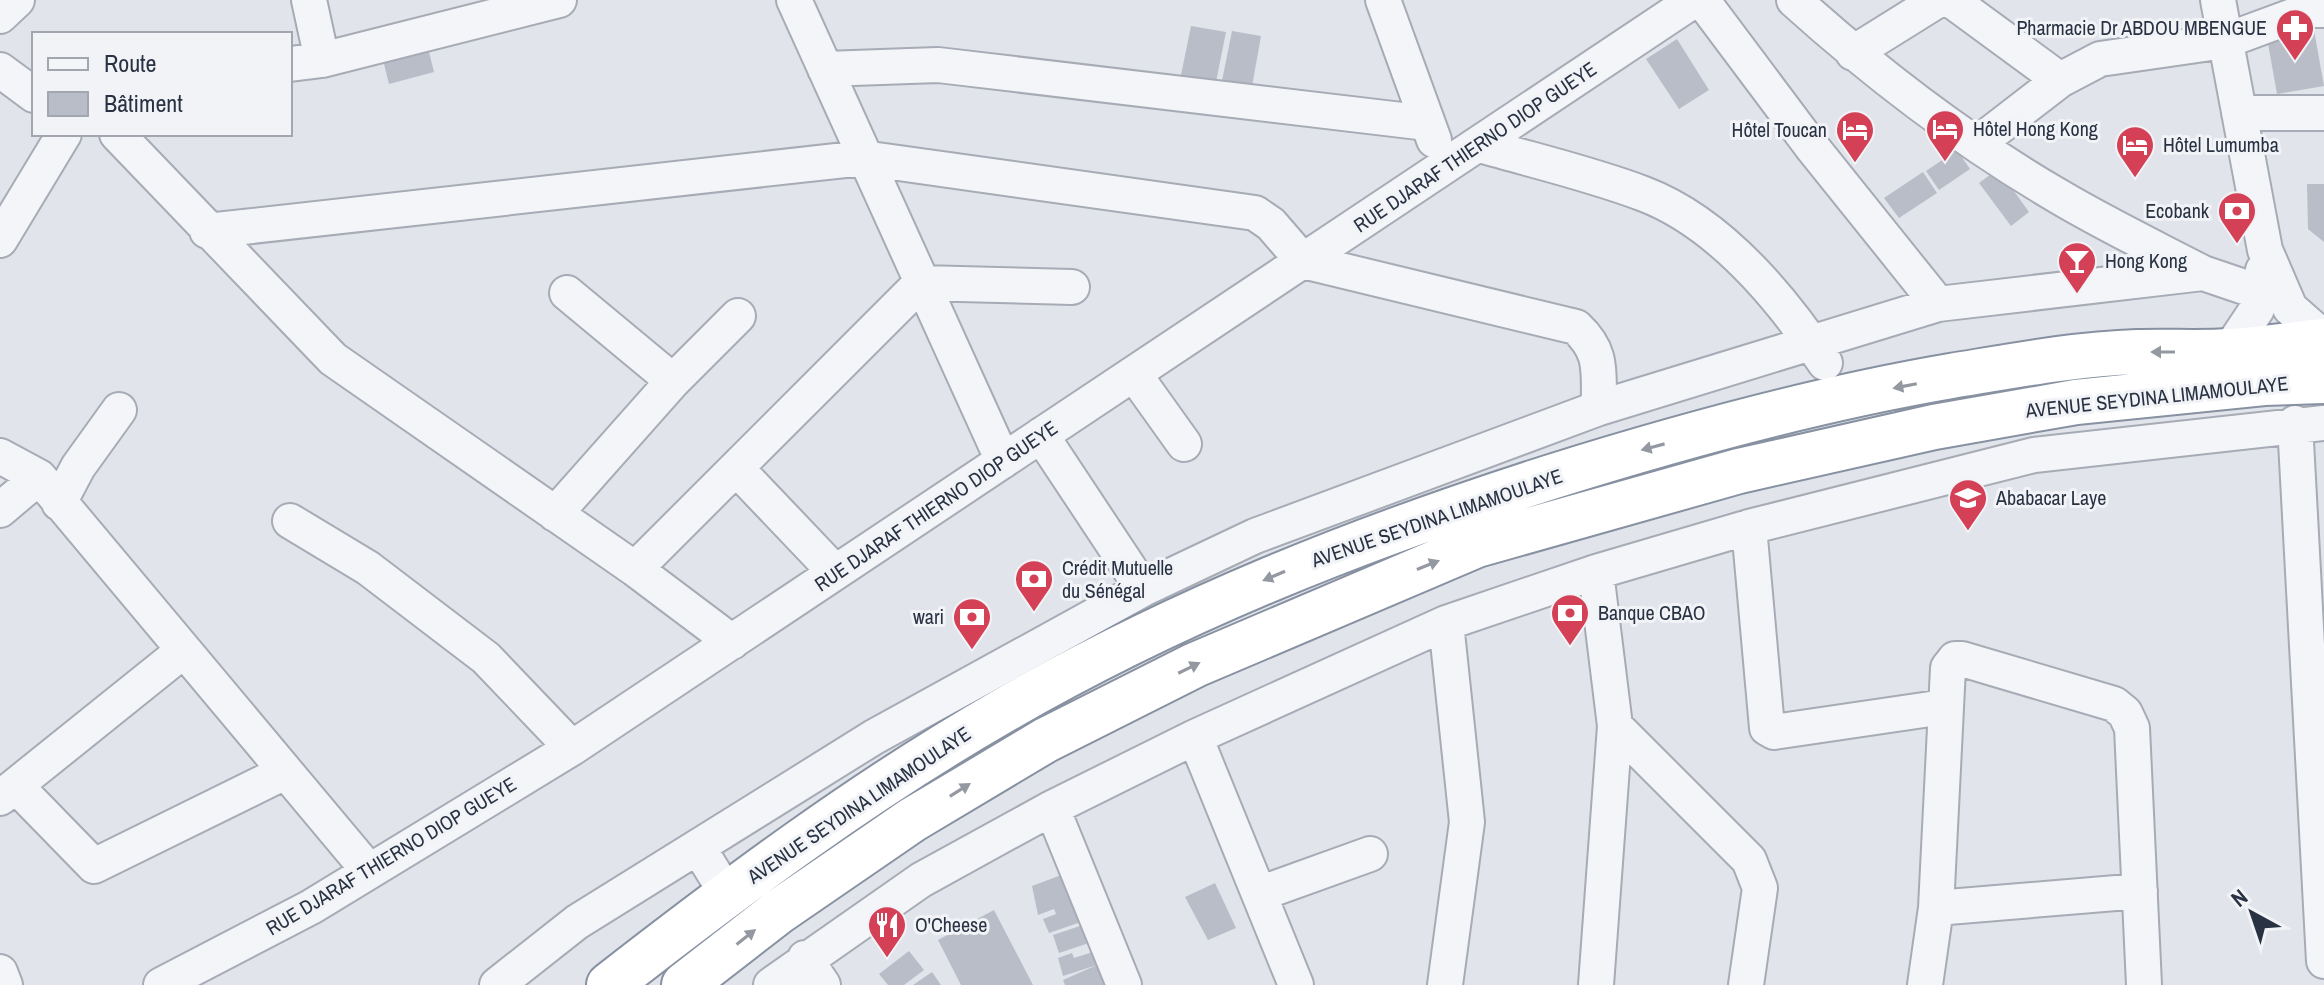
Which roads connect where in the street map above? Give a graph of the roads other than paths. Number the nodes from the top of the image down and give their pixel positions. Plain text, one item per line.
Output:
1 (17, 0) edge
2 (309, 0) edge
3 (559, 0) edge
4 (794, 0) edge
5 (1383, 0) edge
6 (1794, 0) edge
7 (1938, 0) edge
8 (1951, 0) edge
9 (2218, 0) edge
10 (1683, 4) edge
11 (2324, 10) edge
12 (0, 16) edge
13 (2225, 41) junction
14 (1853, 53) junction
15 (306, 62) edge
16 (825, 69) junction
17 (0, 70) edge
18 (2060, 80) junction
19 (32, 94) edge
20 (2239, 113) junction
21 (2324, 113) edge
22 (1427, 123) junction
23 (63, 136) edge
24 (119, 136) edge
25 (1977, 144) junction
26 (1480, 145) junction
27 (863, 158) junction
28 (1446, 166) junction
29 (207, 231) junction
30 (0, 240) edge
31 (2265, 250) junction
32 (1303, 261) junction
33 (2203, 273) junction
34 (921, 283) junction
35 (1072, 287) dead end
36 (567, 293) dead end
37 (2262, 293) junction
38 (1938, 304) junction
39 (738, 316) dead end
40 (2324, 340) edge
41 (2229, 351) junction
42 (1818, 352) junction
43 (1134, 374) junction
44 (673, 381) junction
45 (2324, 381) edge
46 (1599, 408) junction
47 (119, 410) dead end
48 (2309, 423) edge
49 (1041, 435) junction
50 (1184, 444) dead end
51 (0, 456) edge
52 (1003, 461) junction
53 (736, 468) junction
54 (49, 490) junction
55 (0, 510) edge
56 (555, 514) junction
57 (290, 521) dead end
58 (1749, 527) junction
59 (635, 569) junction
60 (835, 572) junction
61 (1596, 572) junction
62 (1143, 589) junction
63 (1446, 623) junction
64 (732, 642) junction
65 (183, 651) junction
66 (1944, 707) junction
67 (1615, 726) junction
68 (1195, 737) junction
69 (572, 748) junction
70 (285, 772) junction
71 (8, 792) edge
72 (1052, 808) junction
73 (698, 847) junction
74 (1370, 854) dead end
75 (369, 871) junction
76 (2140, 891) junction
77 (727, 894) junction
78 (1259, 894) junction
79 (1936, 908) junction
80 (2324, 961) edge
81 (814, 971) edge
82 (0, 972) edge
83 (5, 985) edge
84 (161, 985) edge
85 (497, 985) edge
86 (609, 985) edge
87 (684, 985) edge
88 (771, 985) edge
89 (1124, 985) edge
90 (1296, 985) edge
91 (1445, 985) edge
92 (1596, 985) edge
93 (1746, 985) edge
94 (1925, 985) edge
95 (2144, 985) edge

1 - 12 street
2 - 15 street
3 - 15 street
4 - 16 street
5 - 22 street
6 - 14 street
7 - 14 street
8 - 18 street
9 - 13 street
10 - 26 street, RUE DJARAF THIERNO DIOP GUEYE
10 - 38 street
11 - 13 street
13 - 18 street
13 - 20 street
14 - 25 street
16 - 22 street
16 - 27 street
17 - 19 street
18 - 25 street
20 - 21 street
20 - 31 street
22 - 28 street
23 - 30 street
24 - 29 street
25 - 33 street
26 - 28 street, RUE DJARAF THIERNO DIOP GUEYE
26 - 42 street
27 - 29 street
27 - 32 street
27 - 34 street
28 - 32 street, RUE DJARAF THIERNO DIOP GUEYE
29 - 56 street
31 - 37 street
31 - 40 street
32 - 43 street, RUE DJARAF THIERNO DIOP GUEYE
32 - 46 street
33 - 37 street
33 - 38 street
34 - 35 street
34 - 52 street
34 - 53 street
36 - 44 street
37 - 41 street
38 - 42 street
39 - 44 street
40 - 41 highway, AVENUE SEYDINA LIMAMOULAYE
41 -> 77 highway, AVENUE SEYDINA LIMAMOULAYE
42 - 46 street
43 - 49 street, RUE DJARAF THIERNO DIOP GUEYE
43 - 50 street
44 - 56 street
87 -> 45 highway, AVENUE SEYDINA LIMAMOULAYE
46 - 62 street
47 - 54 street
48 - 58 street
48 - 80 street
49 - 52 street, RUE DJARAF THIERNO DIOP GUEYE
49 - 62 street
51 - 54 street
52 - 60 street, RUE DJARAF THIERNO DIOP GUEYE
53 - 59 street
53 - 60 street
54 - 55 street
54 - 65 street
56 - 59 street
57 - 69 street
58 - 61 street
58 - 66 street
59 - 64 street
60 - 64 street, RUE DJARAF THIERNO DIOP GUEYE
61 - 63 street
61 - 67 street
62 - 73 street
63 - 68 street
63 - 91 street
64 - 69 street, RUE DJARAF THIERNO DIOP GUEYE
65 - 70 street
65 - 71 street
66 - 76 street
66 - 79 street
67 - 92 street
67 - 93 street
68 - 72 street
68 - 78 street
69 - 75 street, RUE DJARAF THIERNO DIOP GUEYE
70 - 71 street
70 - 75 street
72 - 81 street
72 - 89 street
73 - 77 street
73 - 85 street
74 - 78 street
75 - 84 street, RUE DJARAF THIERNO DIOP GUEYE
76 - 79 street
76 - 95 street
77 - 86 highway, AVENUE SEYDINA LIMAMOULAYE
78 - 90 street
79 - 94 street
81 - 88 street
82 - 83 street

